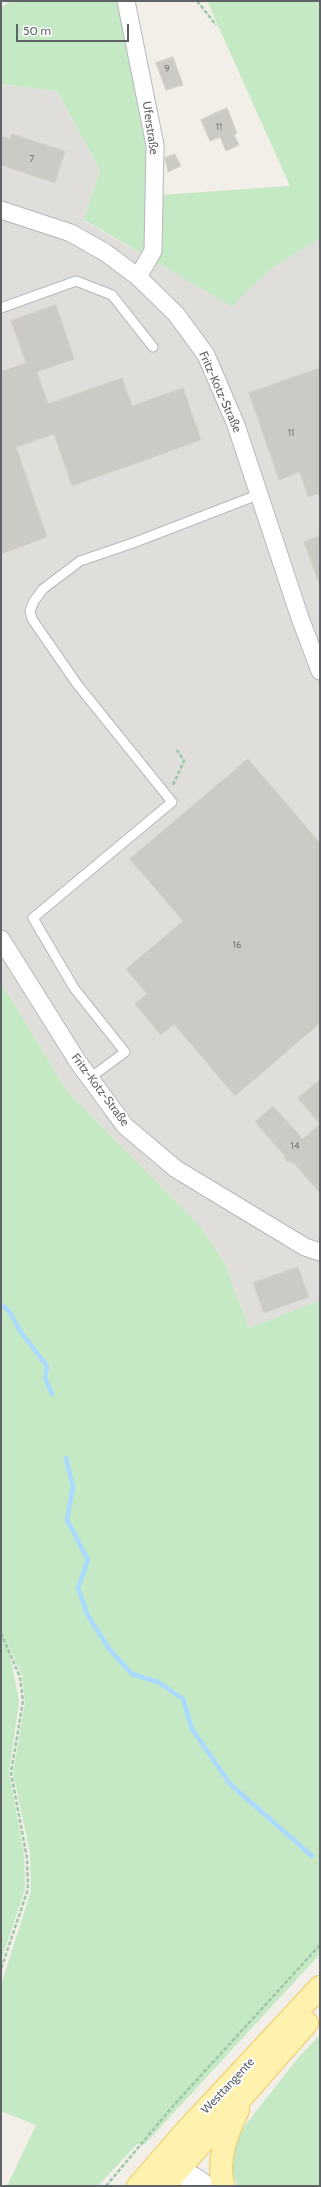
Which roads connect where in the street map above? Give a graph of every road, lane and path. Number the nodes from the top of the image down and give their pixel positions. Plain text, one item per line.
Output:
1 (126, 1) edge
2 (197, 1) edge
3 (216, 25) dead end
4 (1, 210) edge
5 (138, 277) junction
6 (1, 308) edge
7 (153, 347) dead end
8 (260, 494) junction
9 (320, 671) edge
10 (177, 750) dead end
11 (165, 795) junction
12 (1, 939) edge
13 (90, 1078) junction
14 (320, 1252) edge
15 (1, 1633) edge
16 (320, 1945) edge
17 (1, 1969) edge
18 (320, 1987) edge
19 (320, 2009) edge
20 (250, 2086) junction
21 (184, 2133) junction
22 (161, 2181) edge
23 (106, 2186) edge
24 (204, 2186) edge
25 (223, 2186) edge

1 - 5 street, Uferstraße
2 - 3 path
4 - 5 street, Fritz-Kotz-Straße
5 - 8 street, Fritz-Kotz-Straße
6 - 7 lane
8 - 9 street, Fritz-Kotz-Straße
8 - 11 lane
10 - 11 path
11 - 13 lane
12 - 13 street, Fritz-Kotz-Straße
13 - 14 street, Fritz-Kotz-Straße
15 - 17 path
16 - 23 path
18 - 21 main road, Westtangente
19 - 20 main road, Westtangente
20 - 22 main road, Westtangente
20 - 25 main road
21 - 22 main road, Westtangente
21 - 22 main road
22 - 24 main road

